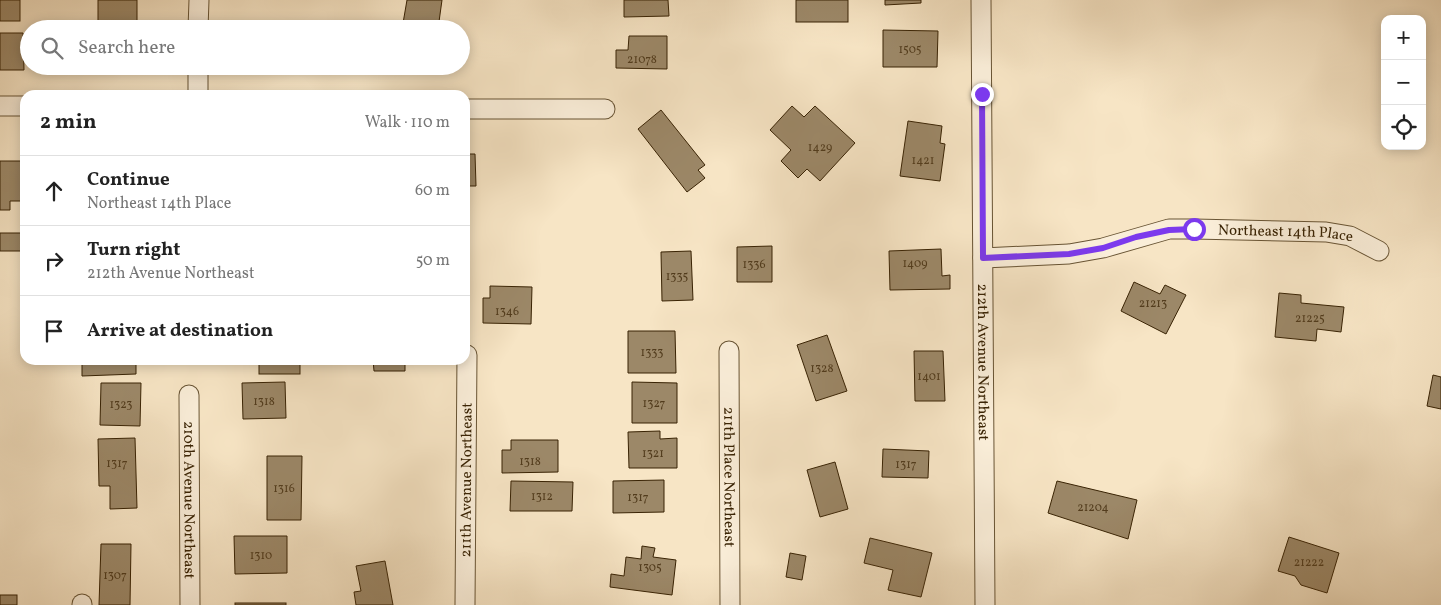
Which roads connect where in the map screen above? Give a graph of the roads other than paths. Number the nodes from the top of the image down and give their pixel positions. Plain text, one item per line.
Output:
1 (199, 0) edge
2 (981, 0) edge
3 (198, 20) edge
4 (198, 75) edge
5 (198, 90) edge
6 (0, 106) edge
7 (20, 106) edge
8 (470, 109) edge
9 (605, 109) dead end
10 (1379, 251) dead end
11 (983, 258) junction
12 (729, 351) dead end
13 (467, 365) edge
14 (189, 395) dead end
15 (190, 605) edge
16 (465, 605) edge
17 (730, 605) edge
18 (985, 605) edge

1 - 3 street
2 - 11 street, 212th Avenue Northeast
4 - 5 street
6 - 7 street
8 - 9 street
10 - 11 street, Northeast 14th Place
11 - 18 street, 212th Avenue Northeast
12 - 17 street, 211th Place Northeast
13 - 16 street, 211th Avenue Northeast
14 - 15 street, 210th Avenue Northeast

